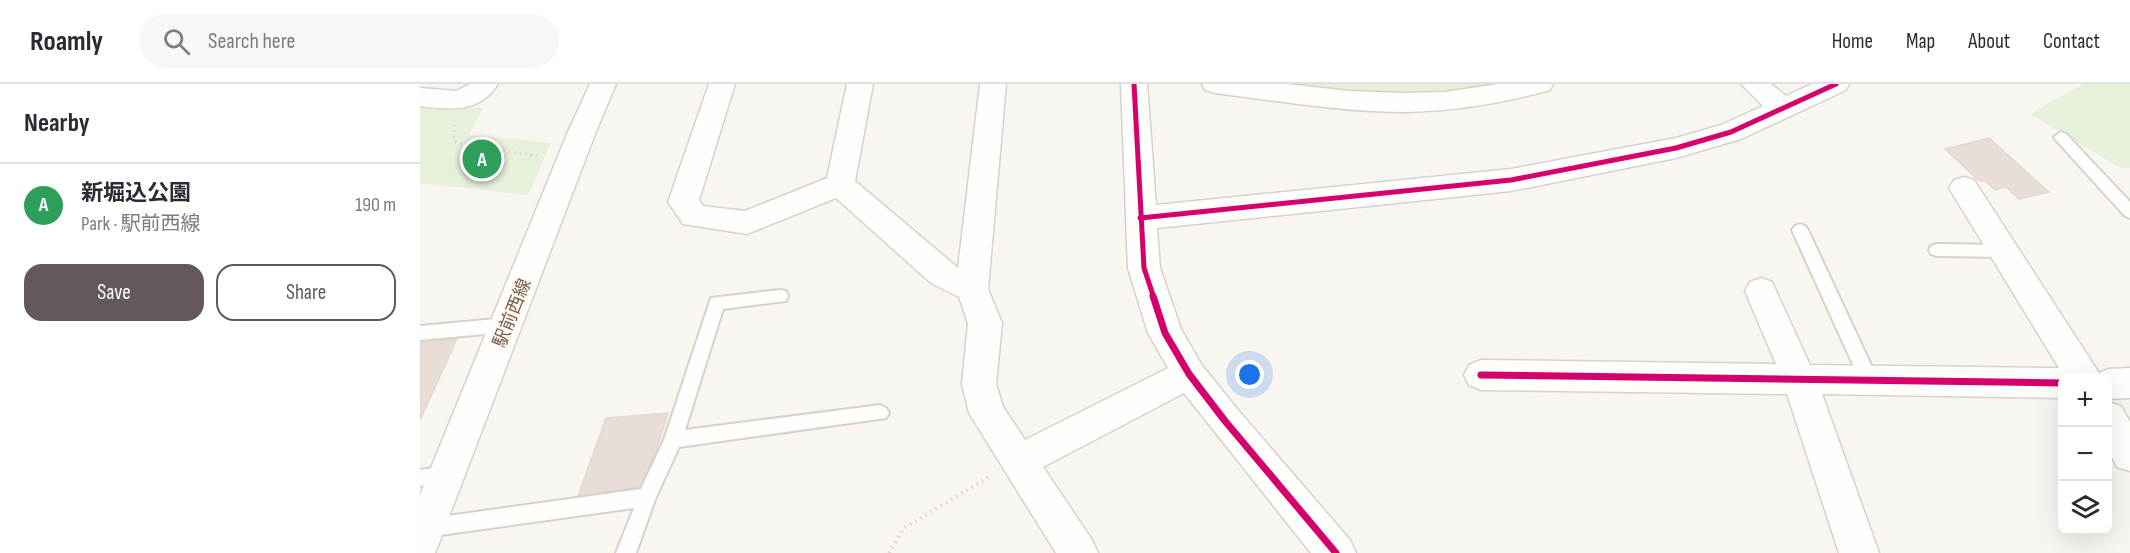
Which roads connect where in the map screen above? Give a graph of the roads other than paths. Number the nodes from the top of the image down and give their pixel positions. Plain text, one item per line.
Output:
1 (485, 84) edge
2 (603, 84) edge
3 (722, 84) edge
4 (860, 84) edge
5 (993, 84) edge
6 (1134, 84) edge
7 (1215, 84) edge
8 (1540, 84) edge
9 (1754, 84) edge
10 (1836, 84) edge
11 (420, 97) edge
12 (1784, 108) junction
13 (2061, 137) dead end
14 (840, 184) junction
15 (1964, 188) dead end
16 (2130, 212) edge
17 (1140, 218) junction
18 (1800, 230) dead end
19 (1937, 250) dead end
20 (2002, 251) junction
21 (972, 289) junction
22 (1761, 291) dead end
23 (780, 296) dead end
24 (507, 325) junction
25 (420, 333) edge
26 (2081, 373) edge
27 (1189, 374) junction
28 (1481, 375) dead end
29 (1800, 380) junction
30 (1869, 380) junction
31 (2058, 383) edge
32 (2130, 383) edge
33 (2112, 384) edge
34 (880, 413) dead end
35 (2112, 424) edge
36 (673, 440) junction
37 (2130, 455) edge
38 (1019, 461) junction
39 (433, 476) edge
40 (647, 497) junction
41 (423, 536) edge
42 (626, 553) edge
43 (1078, 553) edge
44 (1336, 553) edge
45 (1859, 553) edge

1 - 11 street
2 - 24 street, 駅前西線
3 - 14 street
4 - 14 street
5 - 21 street
6 - 17 street
7 - 8 street
9 - 12 street
10 - 12 street
12 - 17 street
13 - 16 lane
14 - 21 street
15 - 20 street
17 - 27 street
18 - 30 lane
19 - 20 lane
20 - 26 street
21 - 38 street
22 - 29 street
23 - 36 lane
24 - 25 lane
24 - 39 street, 駅前西線
27 - 38 street
27 - 44 street
28 - 29 street
29 - 30 street
29 - 45 street
30 - 31 street
32 - 33 street
34 - 36 lane
35 - 37 street
36 - 40 lane
38 - 43 street
39 - 41 street, 駅前西線
40 - 41 lane
40 - 42 lane

